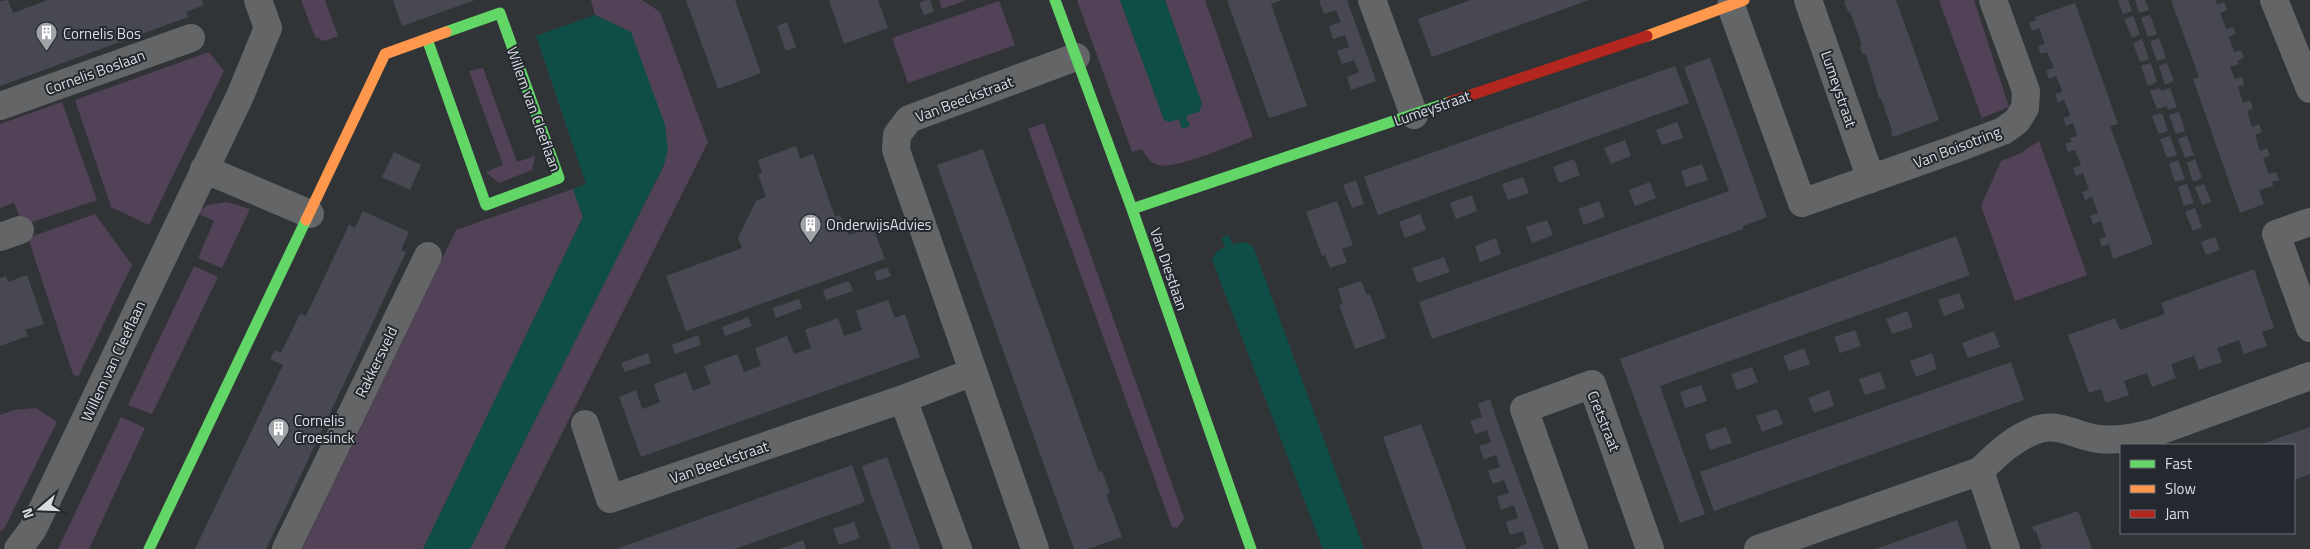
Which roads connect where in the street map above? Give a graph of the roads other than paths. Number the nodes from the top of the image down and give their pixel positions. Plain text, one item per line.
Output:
1 (258, 0) edge
2 (1055, 0) edge
3 (1372, 0) edge
4 (1808, 0) edge
5 (1993, 0) edge
6 (2274, 0) edge
7 (1738, 3) edge
8 (191, 38) dead end
9 (427, 39) junction
10 (1076, 57) junction
11 (2310, 89) edge
12 (0, 106) edge
13 (1414, 114) junction
14 (204, 169) junction
15 (1871, 179) junction
16 (1802, 202) joint
17 (1132, 209) junction
18 (310, 214) junction
19 (2310, 222) edge
20 (428, 256) dead end
21 (2310, 328) edge
22 (973, 372) junction
23 (2310, 376) edge
24 (903, 399) junction
25 (585, 424) dead end
26 (1980, 471) junction
27 (18, 549) edge
28 (149, 549) edge
29 (286, 549) edge
30 (958, 549) edge
31 (1035, 549) edge
32 (1251, 549) edge
33 (1574, 549) edge
34 (1650, 549) edge
35 (1758, 549) edge
36 (2006, 549) edge

1 - 14 street, Willem van Cleeflaan
2 - 10 street, Van Diestlaan
3 - 13 street
4 - 15 street, Lumeystraat
5 - 15 street, Van Boisotring
6 - 11 street
7 - 13 street, Lumeystraat
7 - 16 street, Lumeystraat
8 - 12 street, Cornelis Boslaan
9 - 9 street, Willem van Cleeflaan
9 - 18 street, Willem van Cleeflaan
10 - 17 street, Van Diestlaan
10 - 22 street, Van Beeckstraat
13 - 17 street, Lumeystraat
14 - 18 street
14 - 27 street, Willem van Cleeflaan
15 - 16 street, Van Boisotring
17 - 32 street, Van Diestlaan
18 - 28 street, Willem van Cleeflaan
19 - 21 street
20 - 29 street, Rakkersveld
22 - 24 street, Van Beeckstraat
22 - 31 street, Van Beeckstraat
23 - 26 street
24 - 25 street, Van Beeckstraat
24 - 30 street
26 - 35 street
26 - 36 street
33 - 34 street, Cretstraat

